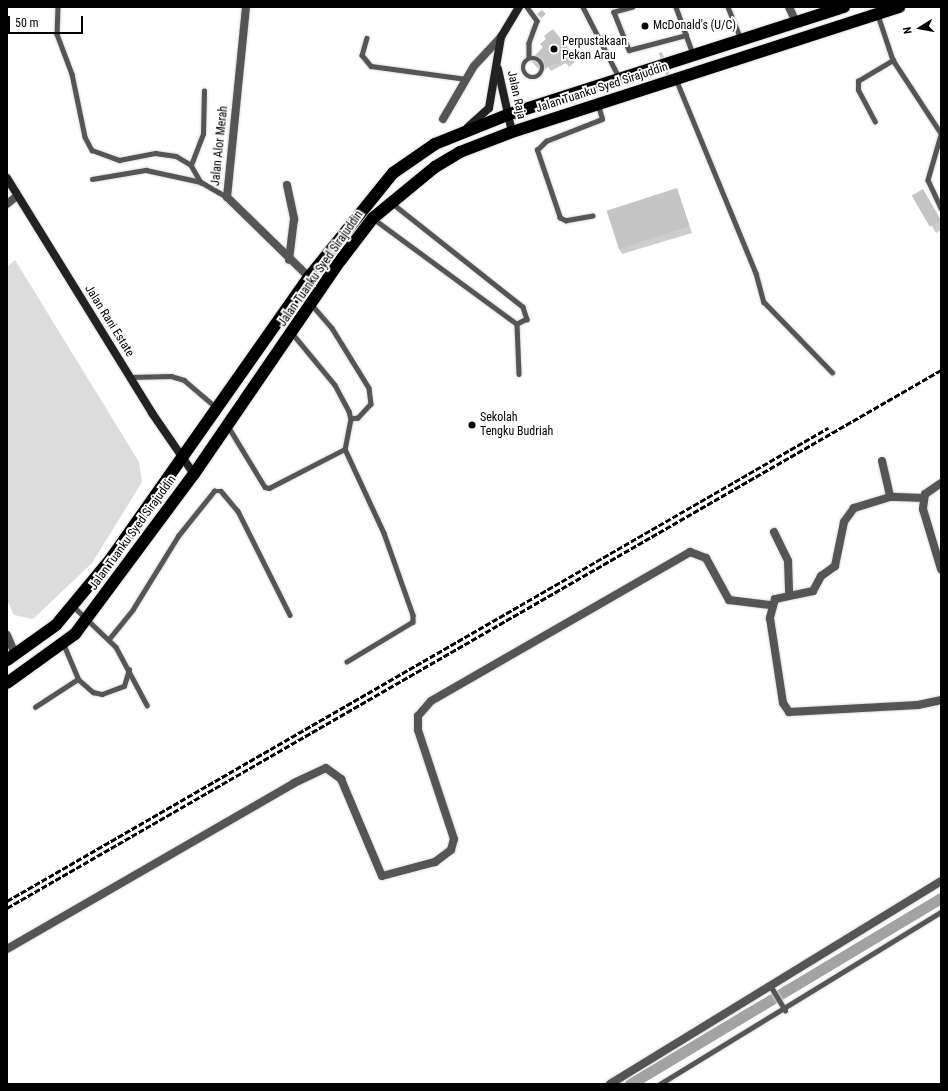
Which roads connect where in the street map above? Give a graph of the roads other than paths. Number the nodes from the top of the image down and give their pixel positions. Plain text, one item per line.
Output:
1 (58, 7) edge
2 (246, 7) edge
3 (518, 7) edge
4 (527, 7) edge
5 (591, 7) edge
6 (633, 7) edge
7 (676, 7) edge
8 (728, 7) edge
9 (789, 7) edge
10 (844, 7) edge
11 (899, 7) edge
12 (584, 8) edge
13 (878, 14) junction
14 (796, 22) junction
15 (686, 35) junction
16 (501, 37) junction
17 (368, 38) dead end
18 (741, 39) junction
19 (693, 54) junction
20 (529, 57) junction
21 (893, 60) junction
22 (497, 62) junction
23 (466, 78) junction
24 (620, 79) junction
25 (676, 79) junction
26 (204, 91) dead end
27 (598, 105) junction
28 (507, 115) junction
29 (443, 119) dead end
30 (874, 122) dead end
31 (463, 132) junction
32 (512, 132) junction
33 (941, 134) edge
34 (191, 165) junction
35 (7, 178) edge
36 (92, 179) dead end
37 (201, 182) junction
38 (287, 185) dead end
39 (18, 196) junction
40 (226, 197) junction
41 (390, 202) junction
42 (7, 204) edge
43 (941, 208) edge
44 (593, 216) dead end
45 (373, 218) junction
46 (289, 260) junction
47 (309, 277) junction
48 (310, 304) junction
49 (518, 324) junction
50 (292, 333) junction
51 (832, 372) dead end
52 (520, 374) dead end
53 (130, 377) junction
54 (218, 410) junction
55 (351, 419) junction
56 (227, 425) junction
57 (345, 449) junction
58 (182, 458) junction
59 (882, 461) dead end
60 (194, 474) junction
61 (941, 483) edge
62 (890, 497) junction
63 (924, 498) junction
64 (774, 532) dead end
65 (941, 569) edge
66 (789, 595) junction
67 (770, 605) junction
68 (73, 606) junction
69 (290, 615) dead end
70 (87, 619) junction
71 (7, 635) edge
72 (109, 639) junction
73 (63, 644) junction
74 (11, 657) edge
75 (347, 662) dead end
76 (130, 670) junction
77 (78, 679) junction
78 (7, 683) edge
79 (941, 700) edge
80 (147, 706) dead end
81 (35, 707) dead end
82 (941, 881) edge
83 (941, 912) edge
84 (7, 949) edge
85 (774, 991) junction
86 (784, 1007) junction
87 (610, 1084) edge
88 (660, 1084) edge

1 - 34 lane
2 - 40 street, Jalan Alor Merah
3 - 16 street, Jalan Raja
4 - 20 lane
5 - 12 lane
6 - 15 lane
7 - 15 lane
8 - 18 lane
9 - 14 street
10 - 14 highway, Jalan Tuanku Syed Sirajuddin
11 - 13 highway, Jalan Tuanku Syed Sirajuddin
12 - 24 lane
13 - 21 lane
13 - 25 highway, Jalan Tuanku Syed Sirajuddin
14 - 18 highway, Jalan Tuanku Syed Sirajuddin
15 - 19 lane
16 - 22 street, Jalan Raja
16 - 23 street
17 - 23 lane
18 - 19 highway, Jalan Tuanku Syed Sirajuddin
19 - 24 highway, Jalan Tuanku Syed Sirajuddin
20 - 20 lane
21 - 30 lane
21 - 33 lane
22 - 28 street, Jalan Raja
22 - 31 street, Jalan Raja
23 - 29 street
24 - 28 highway, Jalan Tuanku Syed Sirajuddin
25 - 27 highway, Jalan Tuanku Syed Sirajuddin
25 - 51 lane
26 - 34 lane
27 - 32 highway, Jalan Tuanku Syed Sirajuddin
27 - 44 lane
28 - 31 highway, Jalan Tuanku Syed Sirajuddin
28 - 32 street, Jalan Raja
31 - 47 highway, Jalan Tuanku Syed Sirajuddin
32 - 41 highway, Jalan Tuanku Syed Sirajuddin
33 - 43 lane
34 - 37 lane
35 - 39 street, Jalan Rani Estate
36 - 37 lane
37 - 40 lane
38 - 46 street
39 - 42 street
39 - 53 street, Jalan Rani Estate
40 - 46 street, Jalan Alor Merah
41 - 45 highway, Jalan Tuanku Syed Sirajuddin
41 - 49 lane
45 - 48 highway, Jalan Tuanku Syed Sirajuddin
45 - 49 lane
46 - 47 street, Jalan Alor Merah
47 - 54 highway, Jalan Tuanku Syed Sirajuddin
48 - 50 highway, Jalan Tuanku Syed Sirajuddin
48 - 55 lane
49 - 52 lane
50 - 55 lane
50 - 56 highway, Jalan Tuanku Syed Sirajuddin
53 - 54 lane
53 - 58 street, Jalan Rani Estate
54 - 58 highway, Jalan Tuanku Syed Sirajuddin
55 - 57 lane
56 - 57 lane
56 - 60 highway, Jalan Tuanku Syed Sirajuddin
57 - 75 lane
58 - 60 street, Jalan Rani Estate
58 - 68 highway, Jalan Tuanku Syed Sirajuddin
59 - 62 street
60 - 70 highway, Jalan Tuanku Syed Sirajuddin
61 - 63 street
62 - 63 street
62 - 66 street
63 - 65 street
64 - 66 street
66 - 67 street
67 - 79 street
67 - 84 street
68 - 70 lane
68 - 74 highway, Jalan Tuanku Syed Sirajuddin
69 - 72 lane
70 - 72 lane
70 - 73 highway, Jalan Tuanku Syed Sirajuddin
71 - 74 street
72 - 76 lane
73 - 77 lane
73 - 78 highway, Jalan Tuanku Syed Sirajuddin
76 - 77 lane
76 - 80 lane
77 - 81 lane
82 - 85 street
83 - 86 lane
85 - 86 lane
85 - 87 street
86 - 88 lane

